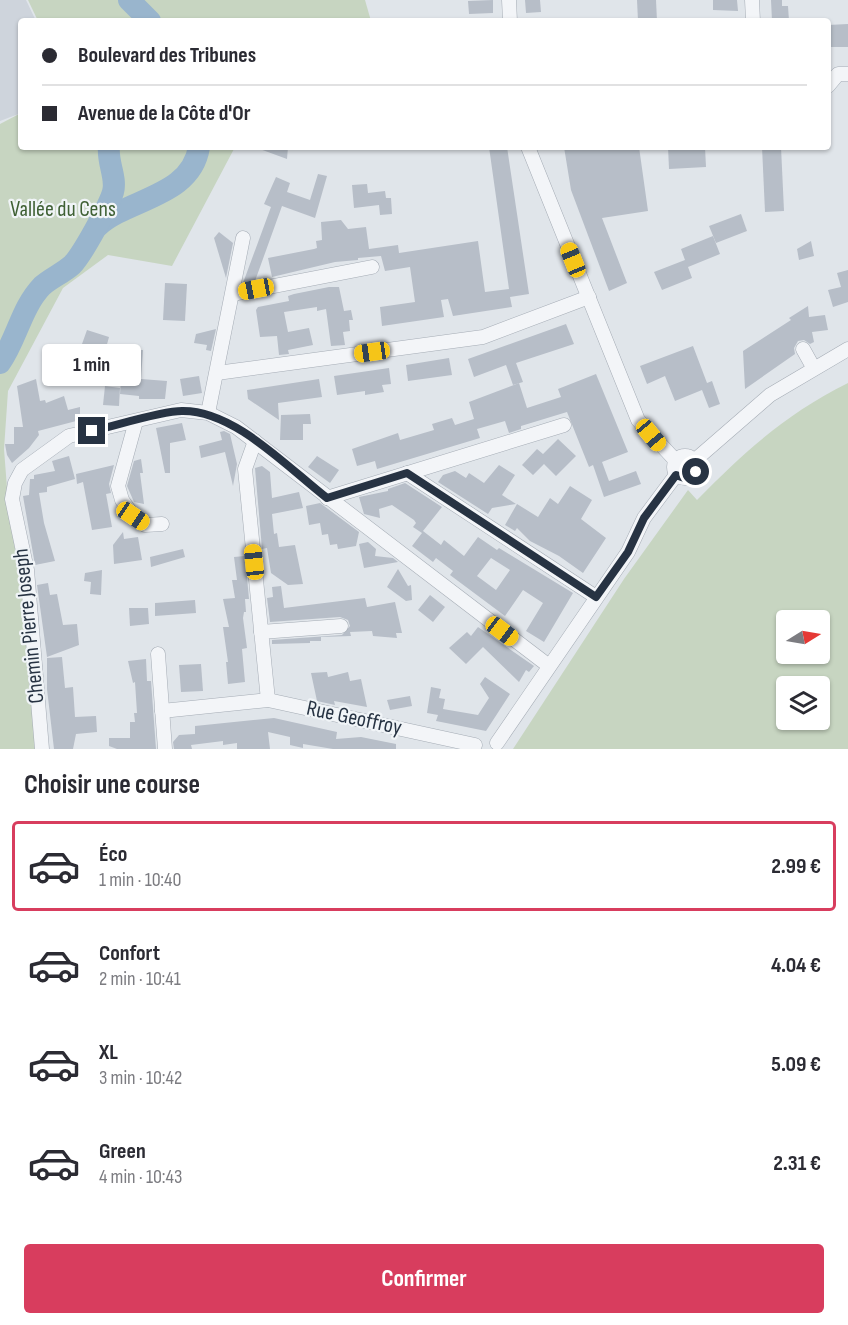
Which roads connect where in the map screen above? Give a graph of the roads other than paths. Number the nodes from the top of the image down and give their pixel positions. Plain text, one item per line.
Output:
1 (509, 0) edge
2 (752, 0) edge
3 (510, 18) edge
4 (753, 18) edge
5 (848, 74) edge
6 (831, 82) edge
7 (529, 150) edge
8 (243, 238) dead end
9 (372, 267) dead end
10 (233, 294) junction
11 (589, 297) junction
12 (803, 349) dead end
13 (848, 349) edge
14 (813, 368) junction
15 (217, 373) junction
16 (208, 413) junction
17 (136, 421) junction
18 (564, 425) dead end
19 (255, 441) junction
20 (676, 460) junction
21 (694, 461) junction
22 (407, 473) junction
23 (676, 475) junction
24 (327, 498) junction
25 (162, 524) dead end
26 (596, 597) junction
27 (341, 626) dead end
28 (261, 632) junction
29 (158, 654) dead end
30 (549, 666) junction
31 (268, 700) junction
32 (162, 711) junction
33 (498, 746) edge
34 (474, 747) edge
35 (42, 749) edge
36 (165, 749) edge

1 - 3 street
2 - 4 street
5 - 6 street
7 - 11 street
8 - 10 street
9 - 10 street
10 - 15 street
11 - 15 street
11 - 20 street
12 - 14 street
13 - 14 street
14 - 21 street
15 - 16 street
16 - 17 street
16 - 19 street
17 - 25 street
17 - 35 street, Chemin Pierre Joseph
18 - 22 street
19 - 24 street
19 - 28 street
20 - 21 street
20 - 23 street
21 - 23 street
22 - 24 street
22 - 26 street
23 - 26 street
24 - 30 street
26 - 30 street
27 - 28 street
28 - 31 street
29 - 32 street
30 - 33 street
31 - 32 street, Rue Geoffroy
31 - 34 street, Rue Geoffroy
32 - 36 street
33 - 34 street, Rue Geoffroy

